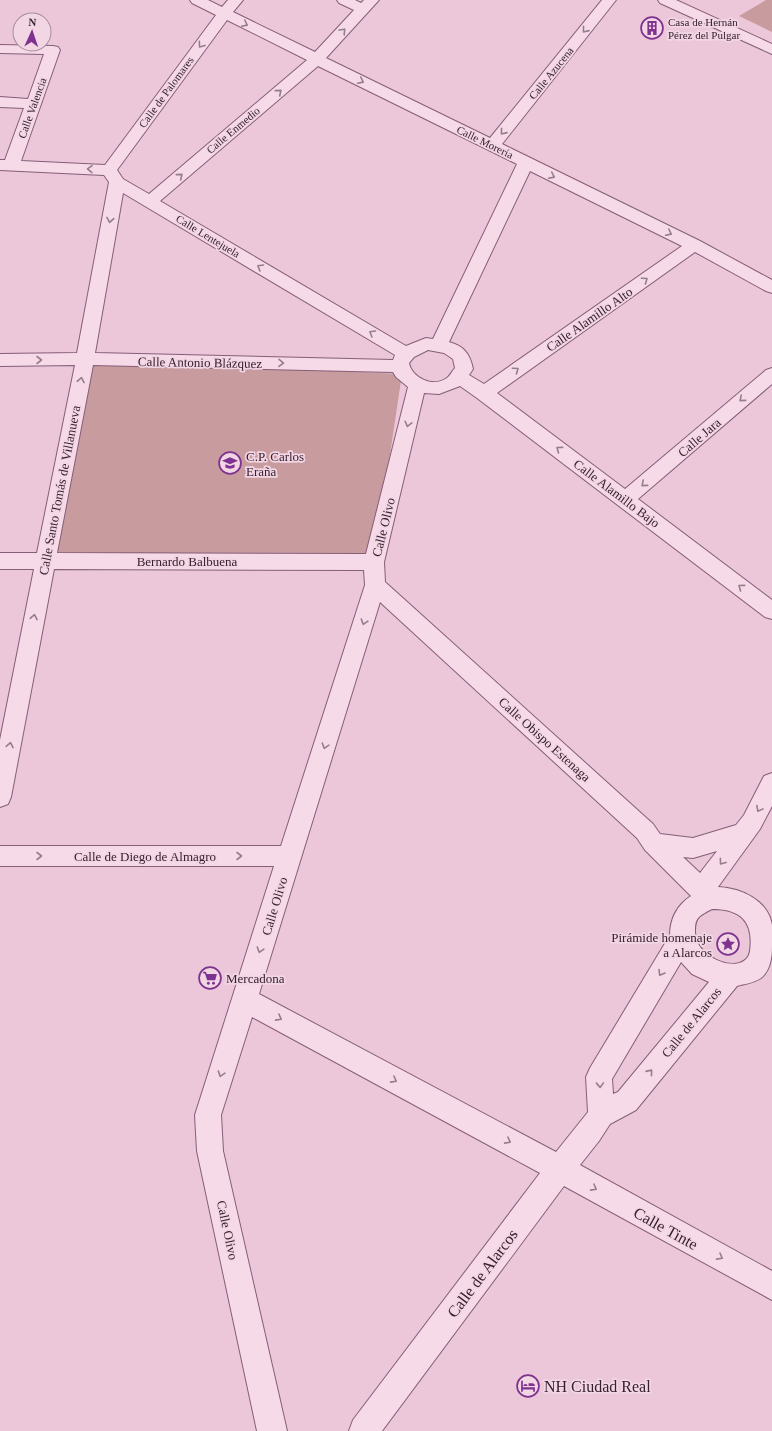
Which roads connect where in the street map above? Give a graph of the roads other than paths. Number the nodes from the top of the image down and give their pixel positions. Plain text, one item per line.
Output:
1 (197, 0) edge
2 (236, 0) edge
3 (344, 0) edge
4 (609, 0) edge
5 (665, 0) edge
6 (368, 4) edge
7 (224, 14) junction
8 (0, 49) edge
9 (772, 50) edge
10 (317, 59) junction
11 (0, 102) edge
12 (34, 104) junction
13 (492, 146) junction
14 (526, 163) junction
15 (6, 166) edge
16 (113, 176) junction
17 (150, 201) junction
18 (694, 245) junction
19 (768, 279) edge
20 (439, 345) junction
21 (85, 359) junction
22 (402, 359) junction
23 (0, 360) edge
24 (772, 374) edge
25 (460, 378) junction
26 (417, 386) junction
27 (484, 392) junction
28 (625, 500) junction
29 (45, 560) junction
30 (0, 561) edge
31 (375, 574) junction
32 (772, 610) edge
33 (772, 783) edge
34 (0, 797) edge
35 (743, 833) junction
36 (653, 843) junction
37 (0, 856) edge
38 (290, 856) junction
39 (705, 894) junction
40 (681, 939) junction
41 (769, 954) edge
42 (729, 976) junction
43 (245, 1000) junction
44 (601, 1114) junction
45 (560, 1169) junction
46 (772, 1286) edge
47 (272, 1431) edge
48 (364, 1431) edge

1 - 7 street, Calle Morería
2 - 7 street, Calle de Palomares
3 - 6 street
4 -> 13 street, Calle Azucena
5 - 9 street
10 -> 6 street, Calle Enmedio
7 -> 10 street, Calle Morería
7 -> 16 street, Calle de Palomares
8 - 12 street, Calle Valencia
10 -> 13 street, Calle Morería
17 -> 10 street, Calle Enmedio
11 - 12 street
12 - 15 street, Calle Valencia
13 - 14 street, Calle Morería
14 -> 18 street, Calle Morería
14 - 20 street
16 -> 15 street, Calle Lentejuela
16 - 17 street, Calle Lentejuela
16 -> 21 street, Calle Santo Tomás de Villanueva
22 -> 17 street, Calle Lentejuela
18 - 19 street, Calle Morería
27 -> 18 street, Calle Alamillo Alto
20 - 22 street
20 - 25 street
21 -> 22 street, Calle Antonio Blázquez
23 -> 21 street, Calle Antonio Blázquez
29 -> 21 street, Calle Santo Tomás de Villanueva
22 - 26 street
24 -> 28 street, Calle Jara
25 - 26 street
25 - 27 street, Calle Alamillo Bajo
26 -> 31 street, Calle Olivo
28 -> 27 street, Calle Alamillo Bajo
32 -> 28 street, Calle Alamillo Bajo
29 - 30 street, Bernardo Balbuena
29 - 31 street, Bernardo Balbuena
34 -> 29 street, Calle Santo Tomás de Villanueva
31 - 36 street, Calle Obispo Estenaga
31 -> 38 street, Calle Olivo
33 -> 35 street
35 - 36 street
35 -> 39 street
36 - 39 street, Calle Obispo Estenaga
37 -> 38 street, Calle de Diego de Almagro
38 -> 43 street, Calle Olivo
39 - 40 street
39 - 41 street
40 - 42 street
40 -> 44 street
41 - 42 street
44 -> 42 street, Calle de Alarcos
43 -> 45 street, Calle Tinte
43 -> 47 street, Calle Olivo
44 - 45 street, Calle de Alarcos
45 -> 46 street, Calle Tinte
45 - 48 street, Calle de Alarcos

